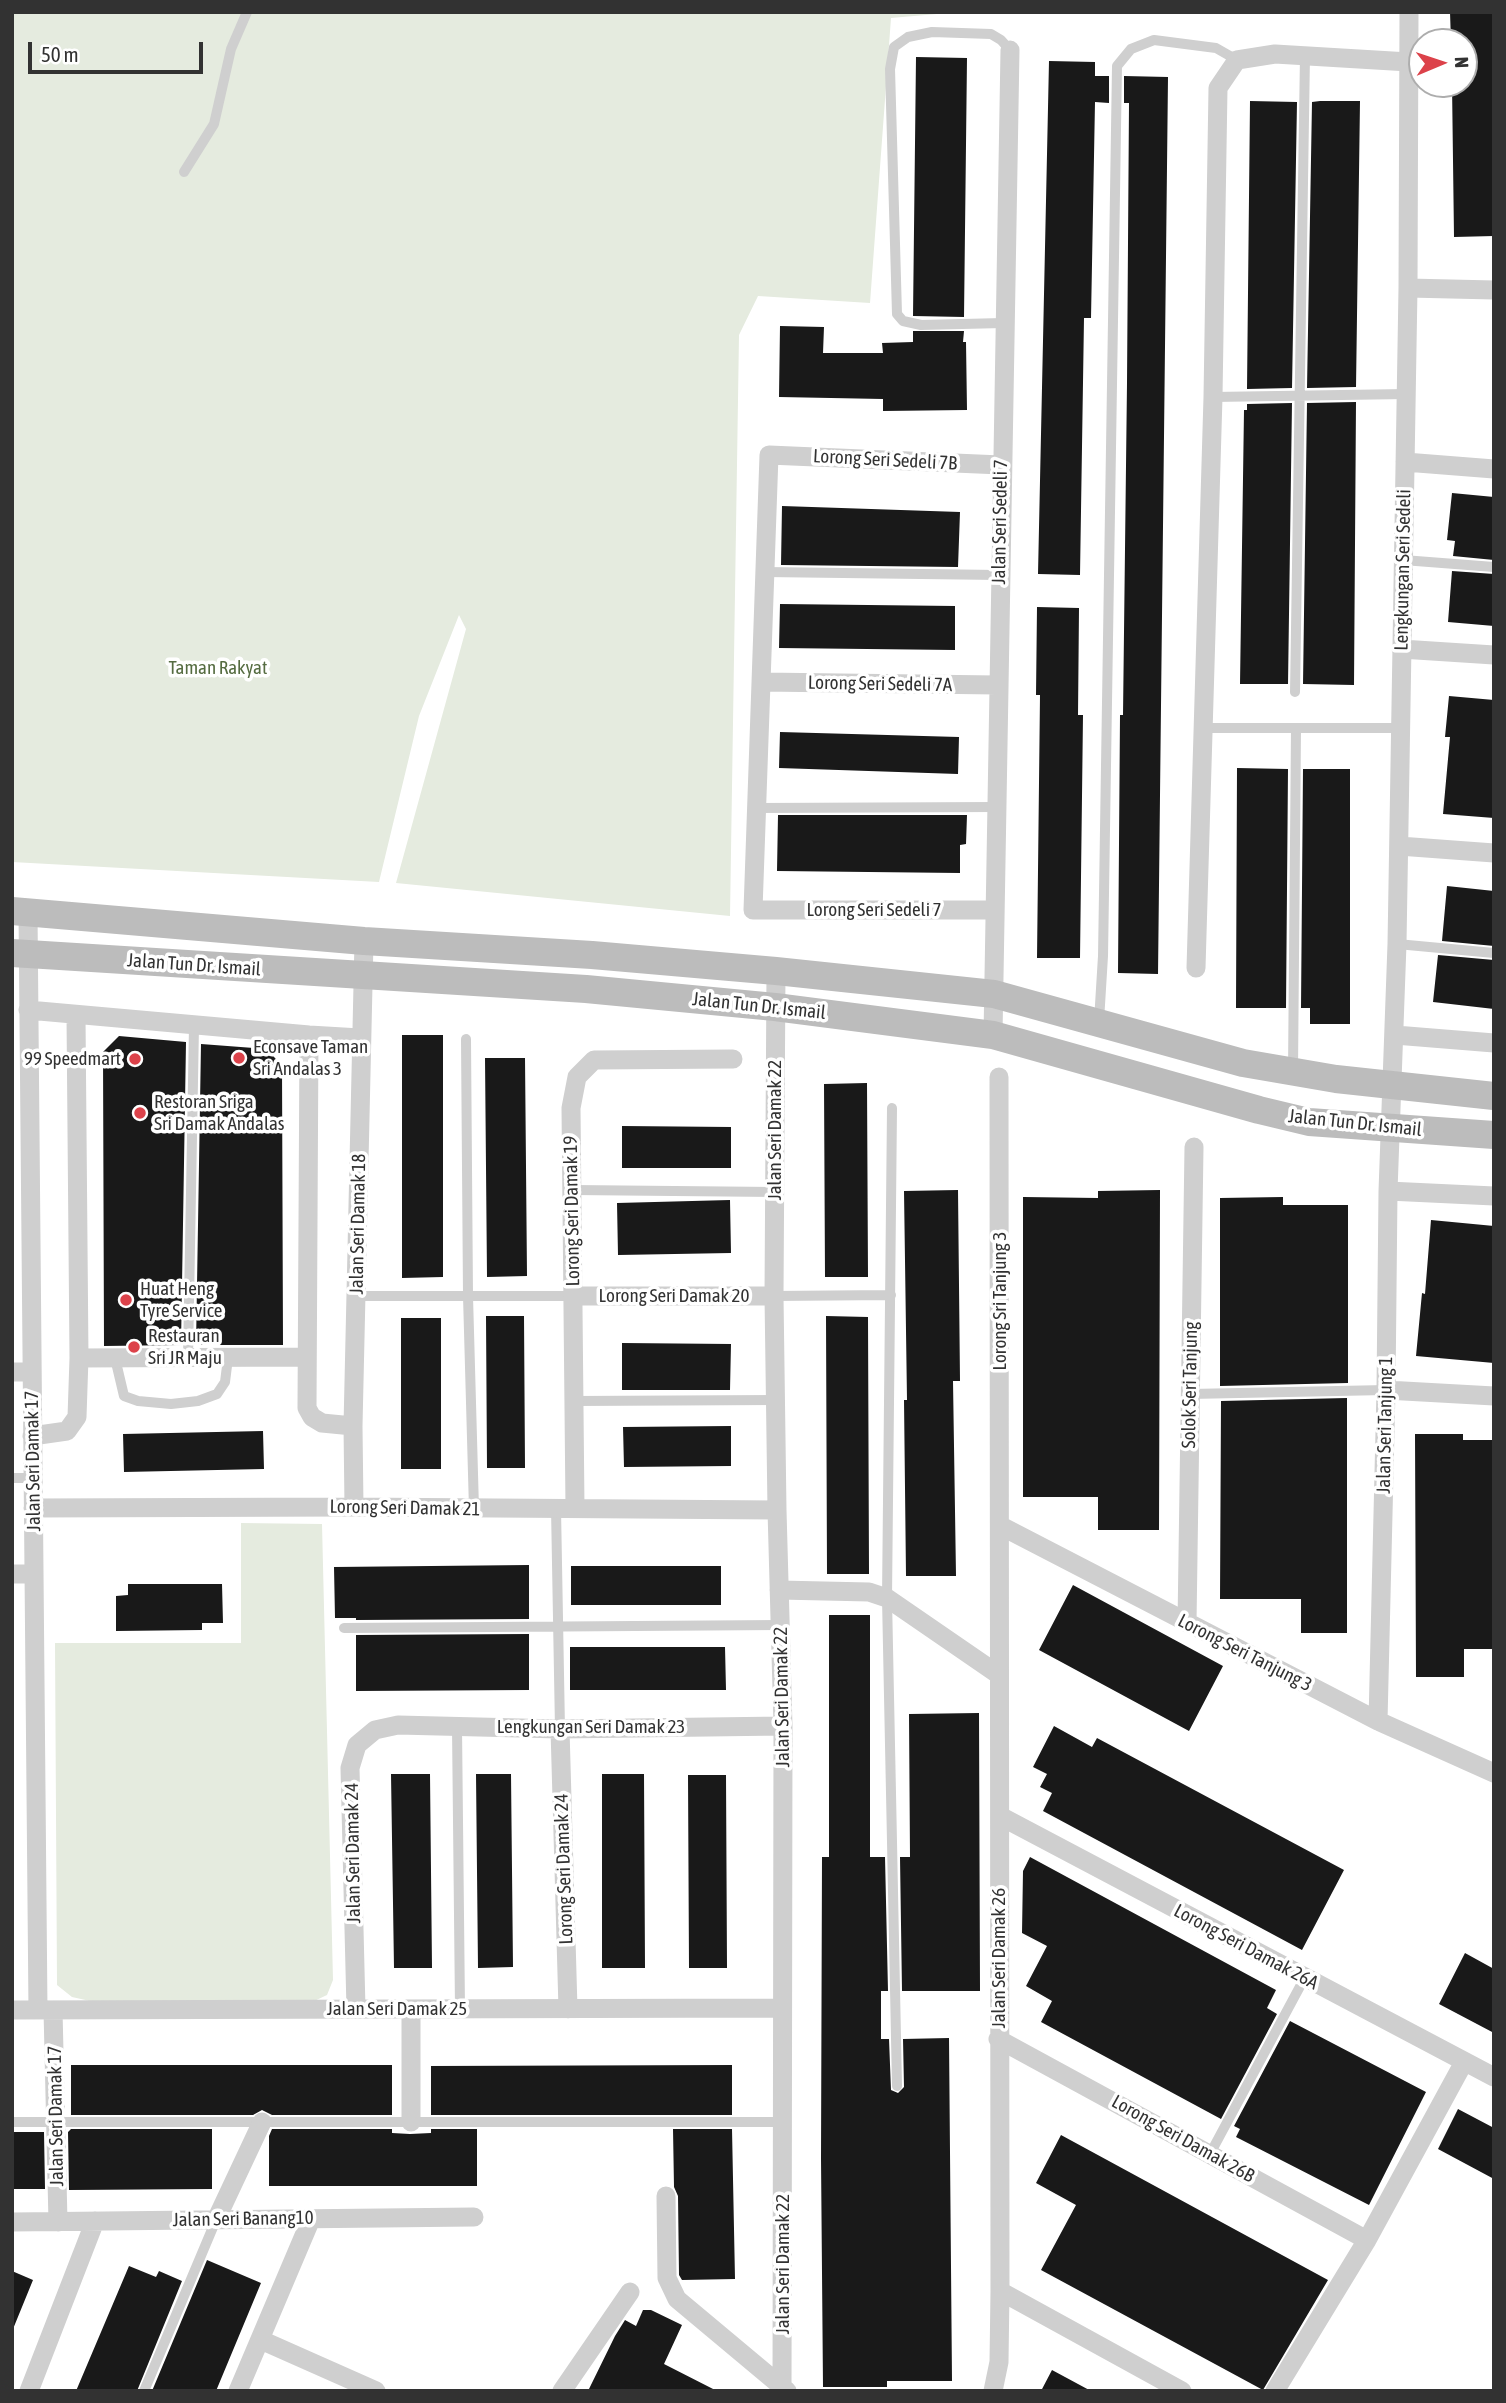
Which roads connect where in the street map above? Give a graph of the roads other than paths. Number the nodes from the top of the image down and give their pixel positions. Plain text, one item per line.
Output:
1 (247, 12) edge
2 (1010, 50) joint
3 (1305, 55) junction
4 (1237, 60) junction
5 (1408, 62) edge
6 (1409, 98) edge
7 (184, 172) dead end
8 (1408, 288) junction
9 (1494, 289) edge
10 (1003, 323) junction
11 (1406, 394) junction
12 (1300, 396) junction
13 (1213, 397) junction
14 (1405, 462) junction
15 (1001, 466) junction
16 (1494, 469) edge
17 (1403, 560) junction
18 (1494, 566) edge
19 (765, 572) junction
20 (999, 575) junction
21 (1401, 649) junction
22 (1494, 655) edge
23 (762, 682) junction
24 (998, 685) junction
25 (1295, 692) dead end
26 (1202, 728) junction
27 (1296, 728) junction
28 (1400, 728) junction
29 (996, 807) junction
30 (757, 808) junction
31 (1399, 846) junction
32 (1494, 853) edge
33 (994, 910) junction
34 (20, 912) edge
35 (363, 941) junction
36 (1397, 944) junction
37 (1494, 953) edge
38 (20, 954) edge
39 (1196, 968) dead end
40 (776, 971) junction
41 (363, 975) junction
42 (994, 994) junction
43 (775, 1007) junction
44 (28, 1010) junction
45 (76, 1016) junction
46 (1099, 1023) junction
47 (194, 1026) junction
48 (309, 1035) junction
49 (993, 1035) junction
50 (1395, 1035) junction
51 (360, 1038) junction
52 (466, 1039) dead end
53 (1494, 1043) edge
54 (733, 1059) dead end
55 (1293, 1072) junction
56 (999, 1077) dead end
57 (1394, 1087) junction
58 (1494, 1096) edge
59 (892, 1108) dead end
60 (1391, 1128) junction
61 (1494, 1135) edge
62 (1194, 1147) dead end
63 (572, 1190) junction
64 (1388, 1191) junction
65 (775, 1192) junction
66 (1494, 1196) edge
67 (891, 1295) junction
68 (357, 1296) junction
69 (468, 1296) junction
70 (573, 1296) junction
71 (774, 1296) junction
72 (188, 1357) junction
73 (228, 1357) junction
74 (307, 1357) junction
75 (79, 1358) junction
76 (115, 1358) junction
77 (22, 1372) edge
78 (1386, 1390) junction
79 (1190, 1394) junction
80 (1494, 1396) edge
81 (575, 1401) junction
82 (775, 1401) junction
83 (353, 1426) junction
84 (32, 1436) junction
85 (12, 1478) edge
86 (33, 1478) junction
87 (354, 1507) junction
88 (33, 1508) junction
89 (566, 1508) junction
90 (474, 1509) junction
91 (777, 1510) junction
92 (1001, 1526) junction
93 (12, 1574) edge
94 (34, 1574) junction
95 (779, 1590) junction
96 (887, 1598) junction
97 (1186, 1623) junction
98 (781, 1625) junction
99 (558, 1627) junction
100 (344, 1628) dead end
101 (999, 1675) junction
102 (1378, 1721) junction
103 (398, 1725) joint
104 (783, 1726) junction
105 (457, 1727) junction
106 (561, 1729) junction
107 (1494, 1773) edge
108 (1000, 1816) junction
109 (1304, 1979) junction
110 (782, 2008) junction
111 (356, 2009) junction
112 (460, 2009) junction
113 (568, 2009) junction
114 (12, 2010) edge
115 (46, 2010) junction
116 (411, 2010) junction
117 (998, 2039) junction
118 (1464, 2062) junction
119 (1494, 2077) edge
120 (897, 2086) dead end
121 (12, 2122) edge
122 (56, 2122) junction
123 (262, 2122) junction
124 (411, 2122) junction
125 (783, 2122) junction
126 (1210, 2154) junction
127 (666, 2196) dead end
128 (474, 2217) dead end
129 (311, 2218) junction
130 (216, 2220) junction
131 (94, 2221) junction
132 (12, 2222) edge
133 (58, 2222) junction
134 (1367, 2240) junction
135 (1000, 2291) junction
136 (630, 2292) dead end
137 (261, 2340) junction
138 (783, 2390) edge
139 (29, 2391) edge
140 (144, 2391) edge
141 (238, 2391) edge
142 (376, 2391) edge
143 (562, 2391) edge
144 (993, 2391) edge
145 (1182, 2391) edge
146 (1275, 2391) edge

1 - 7 lane
2 - 10 street, Jalan Seri Sedeli 7
2 - 10 lane
3 - 4 street
3 - 5 street
3 - 12 lane
4 - 13 street
4 - 46 lane
6 - 8 street, Lengkungan Seri Sedeli
8 - 9 street
8 - 11 street, Lengkungan Seri Sedeli
10 - 15 street, Jalan Seri Sedeli 7
11 - 12 lane
11 - 14 street, Lengkungan Seri Sedeli
12 - 13 lane
12 - 25 lane
13 - 26 street
14 - 16 street
14 - 17 street, Lengkungan Seri Sedeli
15 - 19 street, Lorong Seri Sedeli 7B
15 - 20 street, Jalan Seri Sedeli 7
17 - 18 lane
17 - 21 street, Lengkungan Seri Sedeli
19 - 20 lane
19 - 23 street
20 - 24 street, Jalan Seri Sedeli 7
21 - 22 street
21 - 28 street, Lengkungan Seri Sedeli
23 - 24 street, Lorong Seri Sedeli 7A
23 - 30 street
24 - 29 street, Jalan Seri Sedeli 7
26 - 27 lane
26 - 39 street
27 - 28 lane
27 - 55 lane
28 - 31 street, Lengkungan Seri Sedeli
29 - 30 lane
29 - 33 street, Jalan Seri Sedeli 7
30 - 33 street, Lorong Seri Sedeli 7
31 - 32 street
31 - 36 street, Lengkungan Seri Sedeli
33 - 42 street, Jalan Seri Sedeli 7
34 - 35 street, Jalan Tun Dr. Ismail
34 - 38 street, Jalan Seri Damak 17
35 - 40 street, Jalan Tun Dr. Ismail
35 - 41 street, Jalan Seri Damak 18
36 - 37 lane
36 - 50 street, Lengkungan Seri Sedeli
38 - 41 street, Jalan Tun Dr. Ismail
38 - 44 street, Jalan Seri Damak 17
40 - 42 street, Jalan Tun Dr. Ismail
40 - 43 street, Jalan Seri Damak 22
41 - 43 street, Jalan Tun Dr. Ismail
41 - 51 street, Jalan Seri Damak 18
42 - 46 street, Jalan Tun Dr. Ismail
42 - 49 street, Jalan Seri Sedeli 7
43 - 49 street, Jalan Tun Dr. Ismail
43 - 65 street, Jalan Seri Damak 22
44 - 45 street
44 - 77 street, Jalan Seri Damak 17
45 - 47 street
45 - 75 street
46 - 55 street, Jalan Tun Dr. Ismail
47 - 48 street
47 - 72 lane
48 - 51 street
48 - 74 street
49 - 60 street, Jalan Tun Dr. Ismail
50 - 53 street
50 - 57 street, Lengkungan Seri Sedeli
51 - 68 street, Jalan Seri Damak 18
52 - 69 lane
54 - 63 street, Lorong Seri Damak 19
55 - 57 street, Jalan Tun Dr. Ismail
56 - 92 street, Lorong Sri Tanjung 3
57 - 58 street, Jalan Tun Dr. Ismail
57 - 60 street, Lengkungan Seri Sedeli
59 - 67 lane
60 - 61 street, Jalan Tun Dr. Ismail
60 - 64 street, Jalan Seri Tanjung 1
62 - 79 street, Solok Seri Tanjung
63 - 65 lane
63 - 70 street, Lorong Seri Damak 19
64 - 66 street
64 - 78 street, Jalan Seri Tanjung 1
65 - 71 street, Jalan Seri Damak 22
67 - 71 lane
67 - 96 lane
68 - 69 lane
68 - 83 street, Jalan Seri Damak 18
69 - 70 lane
69 - 90 lane
70 - 71 street, Lorong Seri Damak 20
70 - 81 street, Lorong Seri Damak 19
71 - 82 street, Jalan Seri Damak 22
72 - 73 street
72 - 76 street
73 - 74 street
73 - 76 lane
74 - 83 street
75 - 76 street
75 - 84 street
77 - 84 street, Jalan Seri Damak 17
78 - 79 lane
78 - 80 street
78 - 102 street, Jalan Seri Tanjung 1
79 - 97 street, Solok Seri Tanjung
81 - 82 lane
81 - 89 street, Lorong Seri Damak 19
82 - 91 street, Jalan Seri Damak 22
83 - 87 street, Jalan Seri Damak 18
84 - 86 street, Jalan Seri Damak 17
85 - 86 lane
86 - 88 street, Jalan Seri Damak 17
87 - 88 street, Lorong Seri Damak 21
87 - 90 street, Lorong Seri Damak 21
88 - 94 street, Jalan Seri Damak 17
89 - 90 street, Lorong Seri Damak 21
89 - 91 street, Lorong Seri Damak 21
89 - 99 lane
91 - 95 street, Jalan Seri Damak 22
92 - 97 street, Lorong Seri Tanjung 3
92 - 101 street, Jalan Seri Damak 26
93 - 94 street
94 - 115 street, Jalan Seri Damak 17
95 - 96 street
95 - 98 street, Jalan Seri Damak 22
96 - 101 street
96 - 120 lane
97 - 102 street, Lorong Seri Tanjung 3
98 - 99 lane
98 - 104 street, Jalan Seri Damak 22
99 - 100 lane
99 - 106 lane
101 - 108 street, Jalan Seri Damak 26
102 - 107 street, Lorong Seri Tanjung 3
103 - 105 street, Lengkungan Seri Damak 23
103 - 111 street, Jalan Seri Damak 24
104 - 106 street, Lengkungan Seri Damak 23
104 - 110 street, Jalan Seri Damak 22
105 - 106 street, Lengkungan Seri Damak 23
105 - 112 lane
106 - 113 street, Lorong Seri Damak 24
108 - 109 street, Lorong Seri Damak 26A
108 - 117 street, Jalan Seri Damak 26
109 - 118 street, Lorong Seri Damak 26A
109 - 126 lane
110 - 113 street, Jalan Seri Damak 25
110 - 125 street, Jalan Seri Damak 22
111 - 115 street, Jalan Seri Damak 25
111 - 116 street, Jalan Seri Damak 25
112 - 113 street, Jalan Seri Damak 25
112 - 116 street, Jalan Seri Damak 25
114 - 115 street, Jalan Seri Damak 25
115 - 122 street, Jalan Seri Damak 17
116 - 124 street
117 - 126 street, Lorong Seri Damak 26B
117 - 135 street, Jalan Seri Damak 26
118 - 119 street, Lorong Seri Damak 26A
118 - 134 street
121 - 122 lane
122 - 123 lane
122 - 133 street, Jalan Seri Damak 17
123 - 124 lane
123 - 130 street
124 - 125 lane
125 - 138 street, Jalan Seri Damak 22
126 - 134 street, Lorong Seri Damak 26B
127 - 138 street
128 - 129 street, Jalan Seri Banang10
129 - 130 street, Jalan Seri Banang10
129 - 137 street
130 - 131 street, Jalan Seri Banang10
130 - 140 lane
131 - 133 street, Jalan Seri Banang10
131 - 139 street
132 - 133 street, Jalan Seri Banang10
134 - 146 street
135 - 144 street, Jalan Seri Damak 26
135 - 145 street
136 - 143 street
137 - 141 street
137 - 142 street

